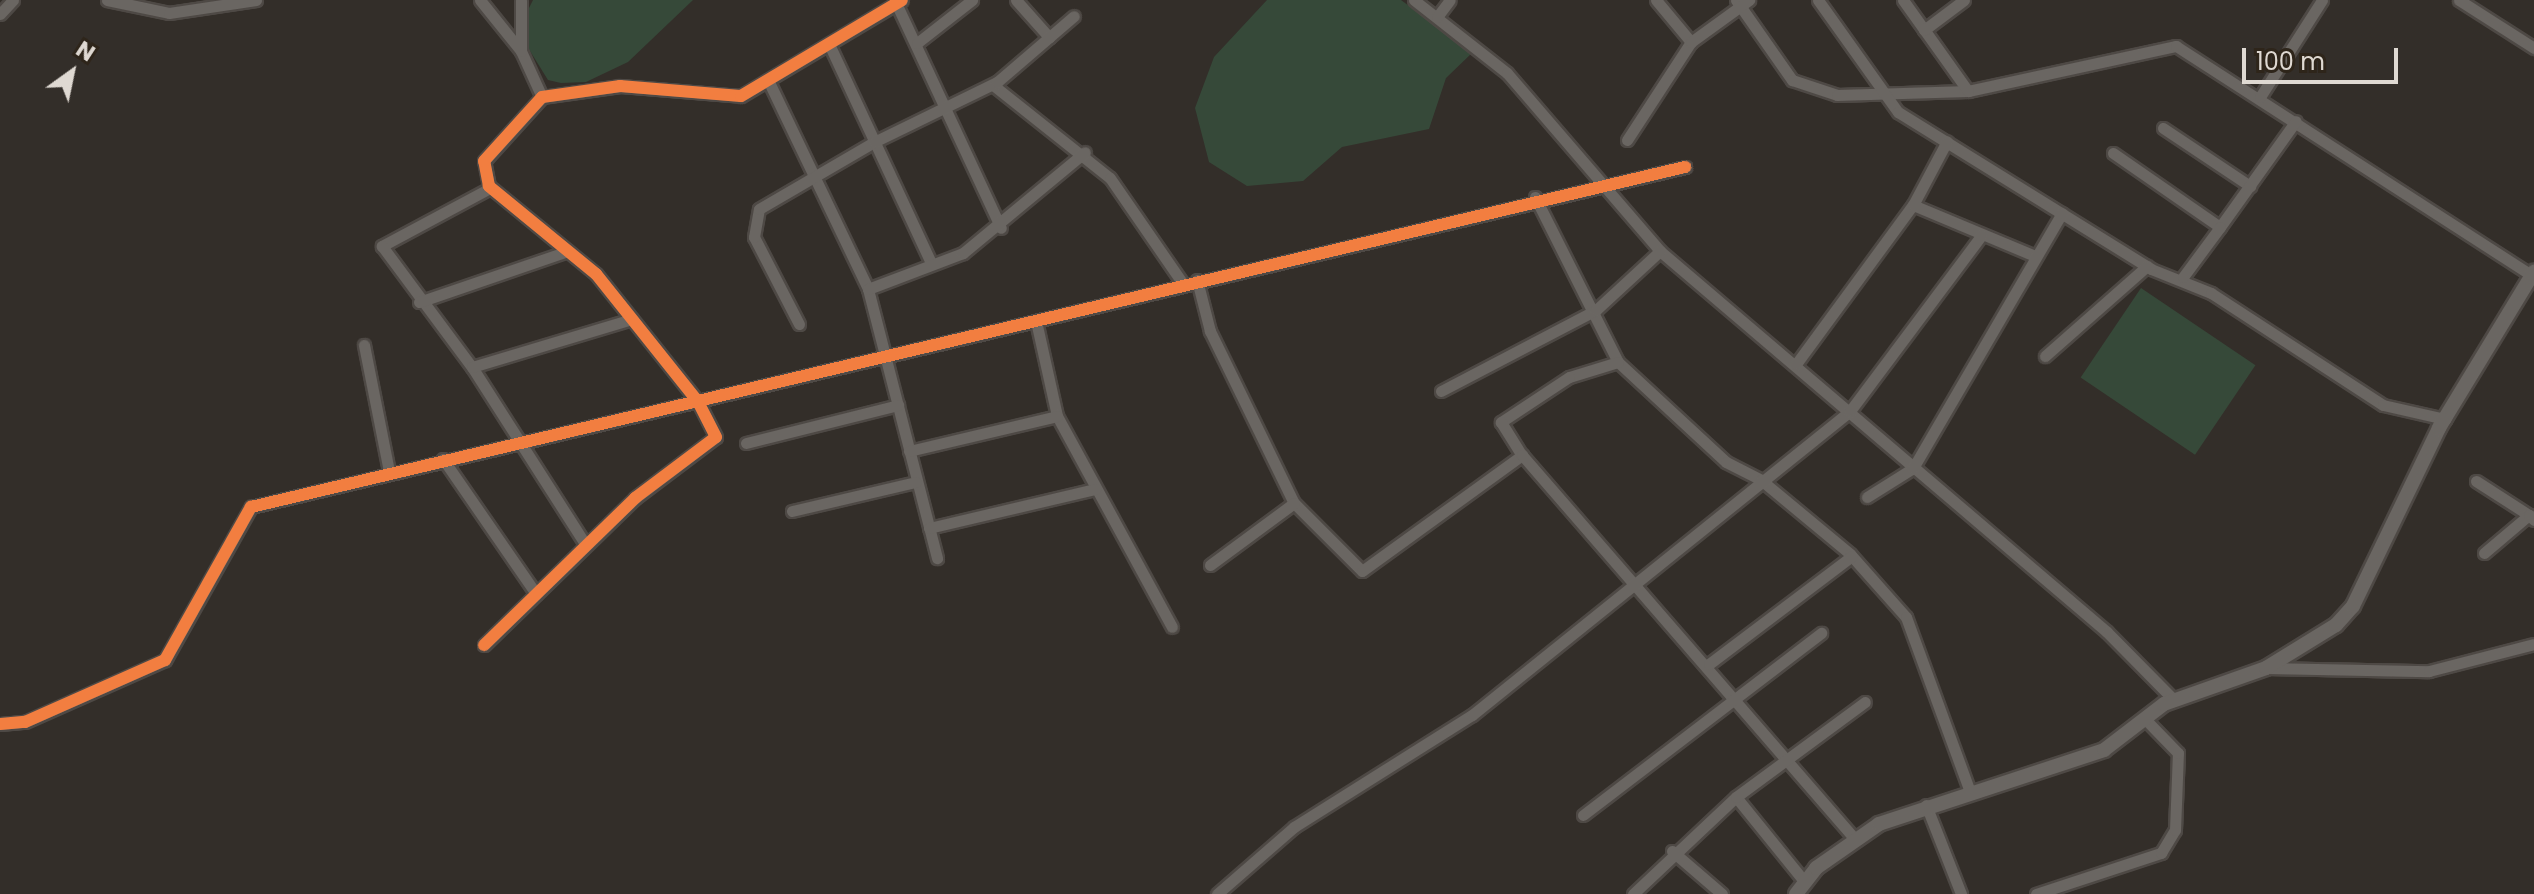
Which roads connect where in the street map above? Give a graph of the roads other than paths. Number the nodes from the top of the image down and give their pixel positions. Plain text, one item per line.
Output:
1 (13, 0) edge
2 (107, 0) edge
3 (256, 0) edge
4 (480, 0) edge
5 (521, 0) edge
6 (972, 0) edge
7 (1016, 0) edge
8 (1414, 0) edge
9 (1450, 0) edge
10 (1656, 0) edge
11 (1818, 0) edge
12 (1903, 0) edge
13 (1964, 0) edge
14 (2322, 0) edge
15 (2459, 0) edge
16 (899, 2) edge
17 (1742, 2) edge
18 (0, 14) edge
19 (1074, 16) dead end
20 (1437, 17) junction
21 (1924, 30) junction
22 (1049, 37) junction
23 (1691, 42) junction
24 (917, 43) junction
25 (829, 44) junction
26 (2534, 48) edge
27 (521, 51) junction
28 (768, 80) junction
29 (993, 85) junction
30 (1968, 91) junction
31 (542, 97) junction
32 (1889, 97) junction
33 (2260, 97) junction
34 (945, 105) junction
35 (2296, 121) junction
36 (2163, 128) dead end
37 (1627, 140) dead end
38 (1947, 141) junction
39 (874, 142) junction
40 (1085, 152) junction
41 (2113, 153) dead end
42 (1685, 167) dead end
43 (816, 174) junction
44 (2250, 186) junction
45 (490, 188) junction
46 (1602, 188) junction
47 (1535, 197) junction
48 (1913, 205) junction
49 (2062, 213) junction
50 (2220, 227) junction
51 (1001, 228) junction
52 (1981, 236) junction
53 (568, 251) junction
54 (1660, 251) junction
55 (2035, 256) junction
56 (931, 263) junction
57 (2147, 266) junction
58 (2533, 275) edge
59 (2183, 277) junction
60 (1197, 280) junction
61 (1183, 284) junction
62 (868, 289) junction
63 (419, 302) junction
64 (1596, 310) junction
65 (632, 319) junction
66 (1036, 321) junction
67 (799, 324) dead end
68 (364, 345) dead end
69 (2045, 356) dead end
70 (885, 358) junction
71 (1618, 362) junction
72 (1796, 364) junction
73 (472, 367) junction
74 (1441, 391) dead end
75 (699, 403) junction
76 (898, 405) junction
77 (1850, 411) junction
78 (1057, 416) junction
79 (2445, 419) junction
80 (746, 443) dead end
81 (515, 444) junction
82 (909, 451) junction
83 (1522, 455) junction
84 (443, 459) junction
85 (1913, 468) junction
86 (389, 471) junction
87 (1761, 480) junction
88 (2476, 481) dead end
89 (916, 482) junction
90 (1095, 489) junction
91 (1867, 497) dead end
92 (1294, 503) junction
93 (792, 511) dead end
94 (2532, 518) edge
95 (929, 528) junction
96 (586, 545) junction
97 (2484, 553) dead end
98 (1852, 556) junction
99 (937, 558) dead end
100 (1210, 565) dead end
101 (1635, 583) junction
102 (536, 594) junction
103 (1172, 627) dead end
104 (1821, 633) dead end
105 (2534, 644) edge
106 (484, 645) dead end
107 (1709, 664) junction
108 (2266, 668) junction
109 (1737, 696) junction
110 (2173, 699) junction
111 (1865, 702) dead end
112 (2146, 720) junction
113 (0, 724) edge
114 (1788, 755) junction
115 (1970, 792) junction
116 (1736, 797) junction
117 (1926, 805) junction
118 (1583, 815) dead end
119 (1855, 839) junction
120 (1672, 851) junction
121 (1800, 888) edge
122 (1217, 894) edge
123 (1633, 894) edge
124 (1722, 894) edge
125 (1961, 894) edge
126 (2036, 894) edge

1 - 18 street
2 - 3 street
4 - 27 street
5 - 27 street
6 - 24 street
7 - 22 street
8 - 20 street
9 - 20 street
10 - 23 street
11 - 32 street
12 - 21 street
13 - 21 street
14 - 33 street
15 - 26 street
16 - 24 street
16 - 25 street
17 - 23 street
17 - 32 street
19 - 22 street
20 - 46 street
21 - 30 street
22 - 29 street
23 - 37 street
24 - 34 street
25 - 28 street
25 - 39 street
27 - 31 street
28 - 31 street
28 - 43 street
29 - 34 street
29 - 40 street
30 - 32 street
30 - 33 street
31 - 45 street
32 - 38 street
33 - 35 street
34 - 39 street
34 - 51 street
35 - 44 street
35 - 58 street
36 - 44 street
38 - 48 street
38 - 49 street
39 - 43 street
39 - 56 street
40 - 51 street
40 - 61 street
41 - 50 street
42 - 46 street
43 - 62 street
43 - 67 street
44 - 50 street
45 - 53 street
45 - 63 street
46 - 47 street
46 - 54 street
47 - 60 street
47 - 64 street
48 - 52 street
48 - 72 street
49 - 55 street
49 - 57 street
50 - 59 street
51 - 56 street
52 - 55 street
52 - 77 street
53 - 63 street
53 - 65 street
54 - 64 street
54 - 72 street
55 - 85 street
56 - 62 street
57 - 59 street
57 - 69 street
58 - 79 street
59 - 79 street
60 - 61 street
60 - 92 street
61 - 66 street
62 - 70 street
63 - 73 street
64 - 71 street
64 - 74 street
65 - 73 street
65 - 75 street
66 - 70 street
66 - 78 street
68 - 86 street
70 - 75 street
70 - 76 street
71 - 83 street
71 - 87 street
72 - 77 street
73 - 81 street
75 - 81 street
75 - 96 street
76 - 80 street
76 - 82 street
77 - 85 street
77 - 87 street
78 - 82 street
78 - 90 street
79 - 108 street
81 - 84 street
81 - 96 street
82 - 89 street
83 - 92 street
83 - 101 street
84 - 86 street
84 - 102 street
85 - 91 street
85 - 110 street
86 - 113 street
87 - 98 street
87 - 101 street
88 - 94 street
89 - 93 street
89 - 95 street
90 - 95 street
90 - 103 street
92 - 100 street
94 - 97 street
95 - 99 street
96 - 102 street
98 - 107 street
98 - 115 street
101 - 107 street
101 - 122 street
102 - 106 street
104 - 109 street
105 - 108 street
107 - 109 street
108 - 110 street
109 - 114 street
109 - 118 street
110 - 112 street
111 - 114 street
112 - 115 street
112 - 126 street
114 - 116 street
114 - 119 street
115 - 117 street
116 - 120 street
116 - 121 street
117 - 119 street
117 - 125 street
119 - 121 street
120 - 123 street
120 - 124 street

